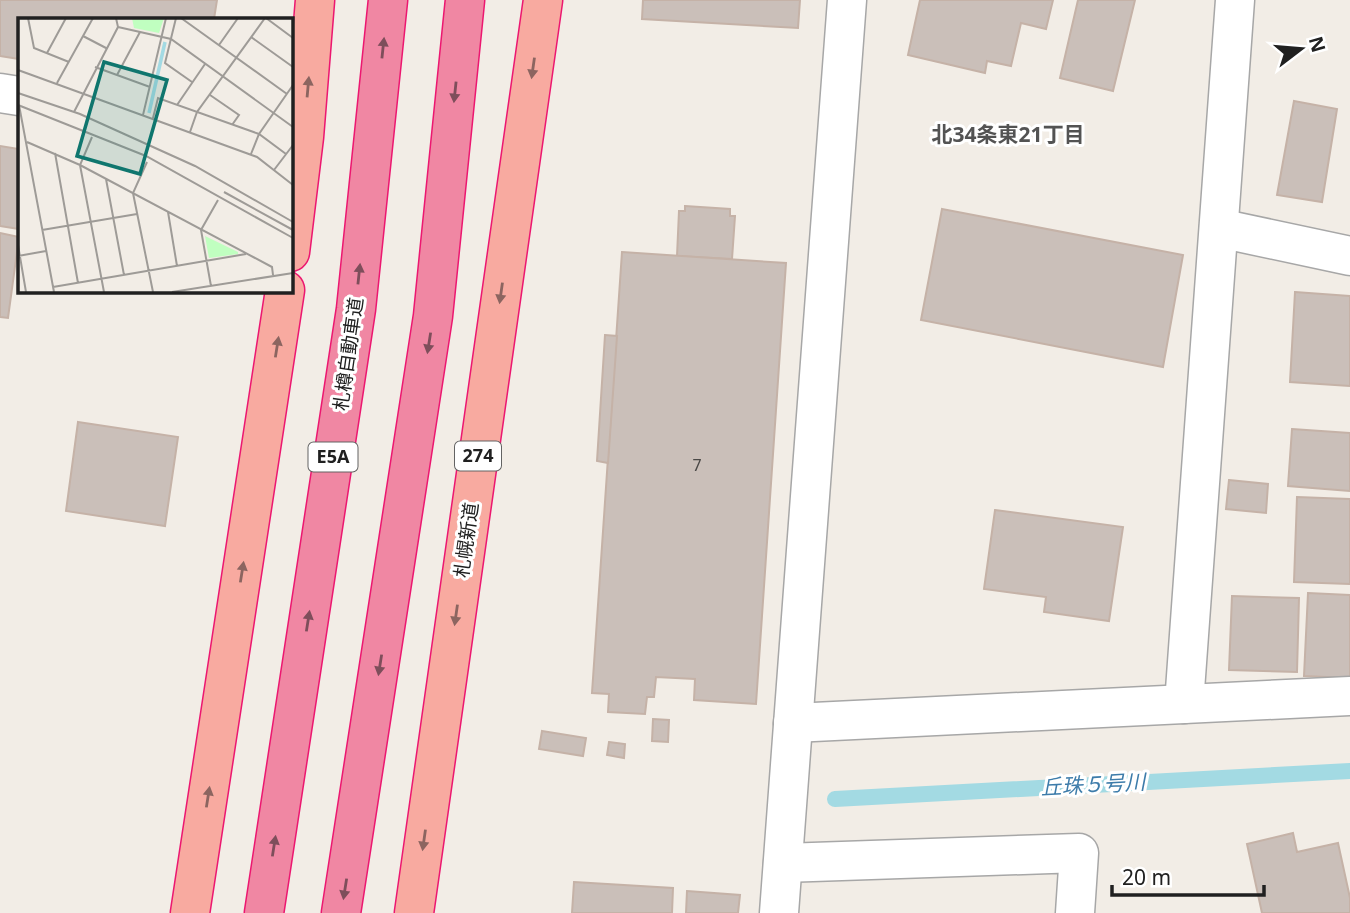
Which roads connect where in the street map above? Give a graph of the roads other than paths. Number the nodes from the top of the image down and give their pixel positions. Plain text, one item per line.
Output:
1 (315, 0) edge
2 (388, 0) edge
3 (465, 0) edge
4 (543, 0) edge
5 (847, 0) edge
6 (1235, 0) edge
7 (0, 93) edge
8 (18, 96) edge
9 (297, 136) edge
10 (292, 220) edge
11 (1219, 228) junction
12 (1350, 256) edge
13 (285, 292) edge
14 (1350, 696) edge
15 (1184, 704) junction
16 (793, 723) junction
17 (783, 863) junction
18 (190, 913) edge
19 (264, 913) edge
20 (341, 913) edge
21 (414, 913) edge
22 (779, 913) edge
23 (1075, 913) edge

9 -> 1 highway
19 -> 2 highway, 札樽自動車道 / E5A
3 -> 20 highway
4 -> 21 highway, 札幌新道 / 274
5 - 16 street
6 - 11 street
7 - 8 street
9 - 10 highway
11 - 12 street
11 - 15 street
18 -> 13 highway
14 - 15 street
15 - 16 street
16 - 17 street
17 - 22 street
17 - 23 street

